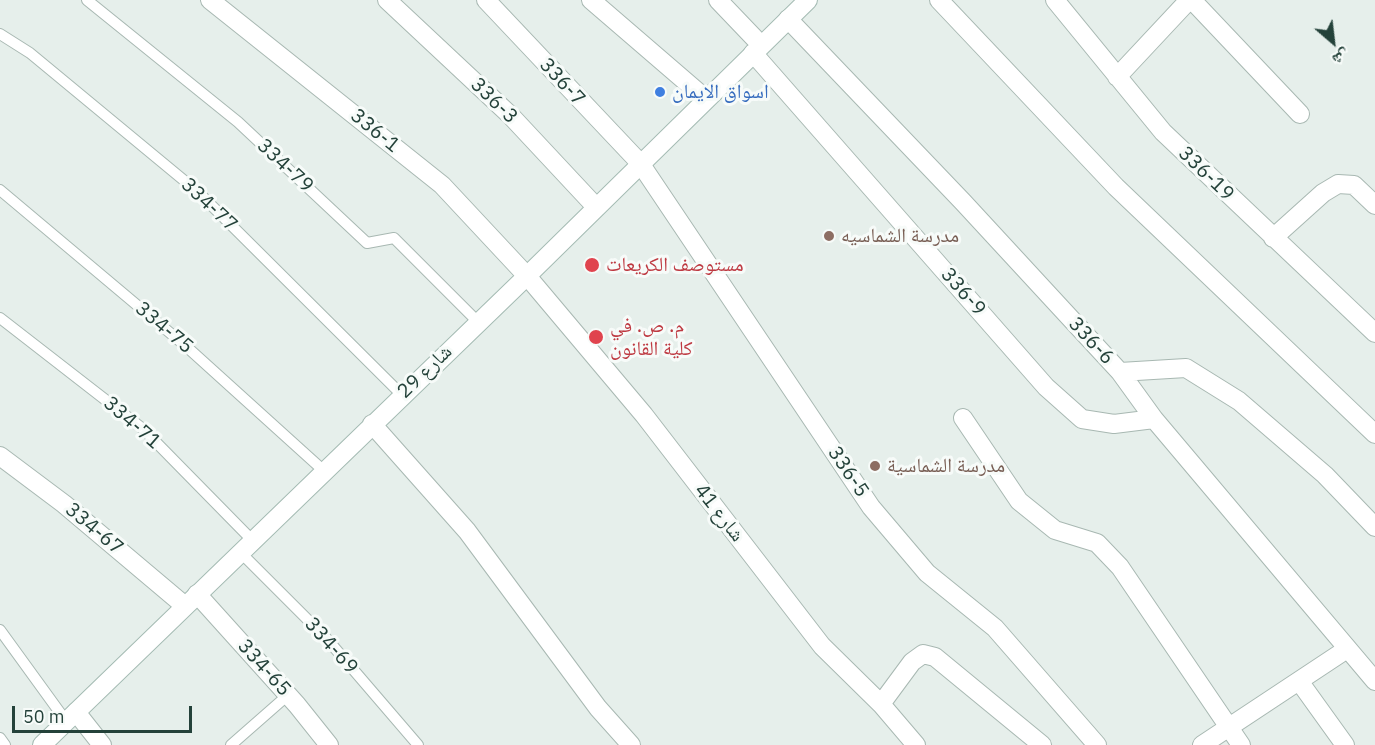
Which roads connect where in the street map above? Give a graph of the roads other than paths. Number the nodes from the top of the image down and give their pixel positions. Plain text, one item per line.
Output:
1 (87, 0) edge
2 (210, 0) edge
3 (387, 0) edge
4 (486, 0) edge
5 (591, 0) edge
6 (718, 0) edge
7 (939, 0) edge
8 (1054, 0) edge
9 (1190, 0) edge
10 (798, 6) edge
11 (0, 34) edge
12 (757, 49) junction
13 (1117, 77) junction
14 (706, 99) junction
15 (1300, 114) dead end
16 (640, 163) junction
17 (0, 190) edge
18 (1375, 205) edge
19 (596, 207) junction
20 (1273, 238) junction
21 (527, 276) junction
22 (0, 318) edge
23 (478, 321) junction
24 (1375, 333) edge
25 (1120, 372) junction
26 (402, 395) junction
27 (963, 418) dead end
28 (1154, 419) junction
29 (372, 424) junction
30 (1375, 434) edge
31 (0, 456) edge
32 (324, 471) junction
33 (1375, 527) edge
34 (246, 546) junction
35 (191, 600) junction
36 (0, 630) edge
37 (1347, 649) junction
38 (1299, 681) junction
39 (1375, 681) edge
40 (288, 695) junction
41 (881, 704) junction
42 (71, 717) junction
43 (1229, 729) junction
44 (0, 738) edge
45 (5, 745) edge
46 (42, 745) edge
47 (102, 745) edge
48 (231, 745) edge
49 (329, 745) edge
50 (418, 745) edge
51 (631, 745) edge
52 (916, 745) edge
53 (1042, 745) edge
54 (1097, 745) edge
55 (1202, 745) edge
56 (1241, 745) edge
57 (1345, 745) edge

1 - 23 lane, 334-79
2 - 21 street, 336-1
3 - 19 street, 336-3
4 - 16 street, 336-7
5 - 14 street
6 - 12 street, 336-9
7 - 30 street
8 - 13 street, 336-19
9 - 13 street
9 - 15 street
10 - 12 street, شارع 29
10 - 25 street, 336-6
11 - 26 lane, 334-77
12 - 14 street, شارع 29
12 - 28 street, 336-9
13 - 20 street, 336-19
14 - 16 street, شارع 29
16 - 19 street, شارع 29
16 - 54 street, 336-5
17 - 32 lane, 334-75
18 - 20 street
19 - 21 street, شارع 29
20 - 24 street, 336-19
21 - 23 street, شارع 29
21 - 41 street, شارع 41
22 - 34 lane, 334-71
23 - 26 street, شارع 29
25 - 28 street, 336-6
25 - 33 street
26 - 29 street, شارع 29
27 - 43 street
28 - 37 street, 336-6
29 - 32 street, شارع 29
29 - 51 street
31 - 35 street, 334-67
32 - 34 street, شارع 29
34 - 35 street, شارع 29
34 - 50 lane, 334-69
35 - 40 street, 334-65
35 - 42 street, شارع 29
36 - 42 lane
37 - 38 street
37 - 39 street, 336-6
38 - 43 street
38 - 57 street
40 - 48 lane
40 - 49 street, 334-65
41 - 52 street, شارع 41
41 - 53 street
42 - 46 street, شارع 29
42 - 47 street
43 - 55 street
43 - 56 street
44 - 45 lane

